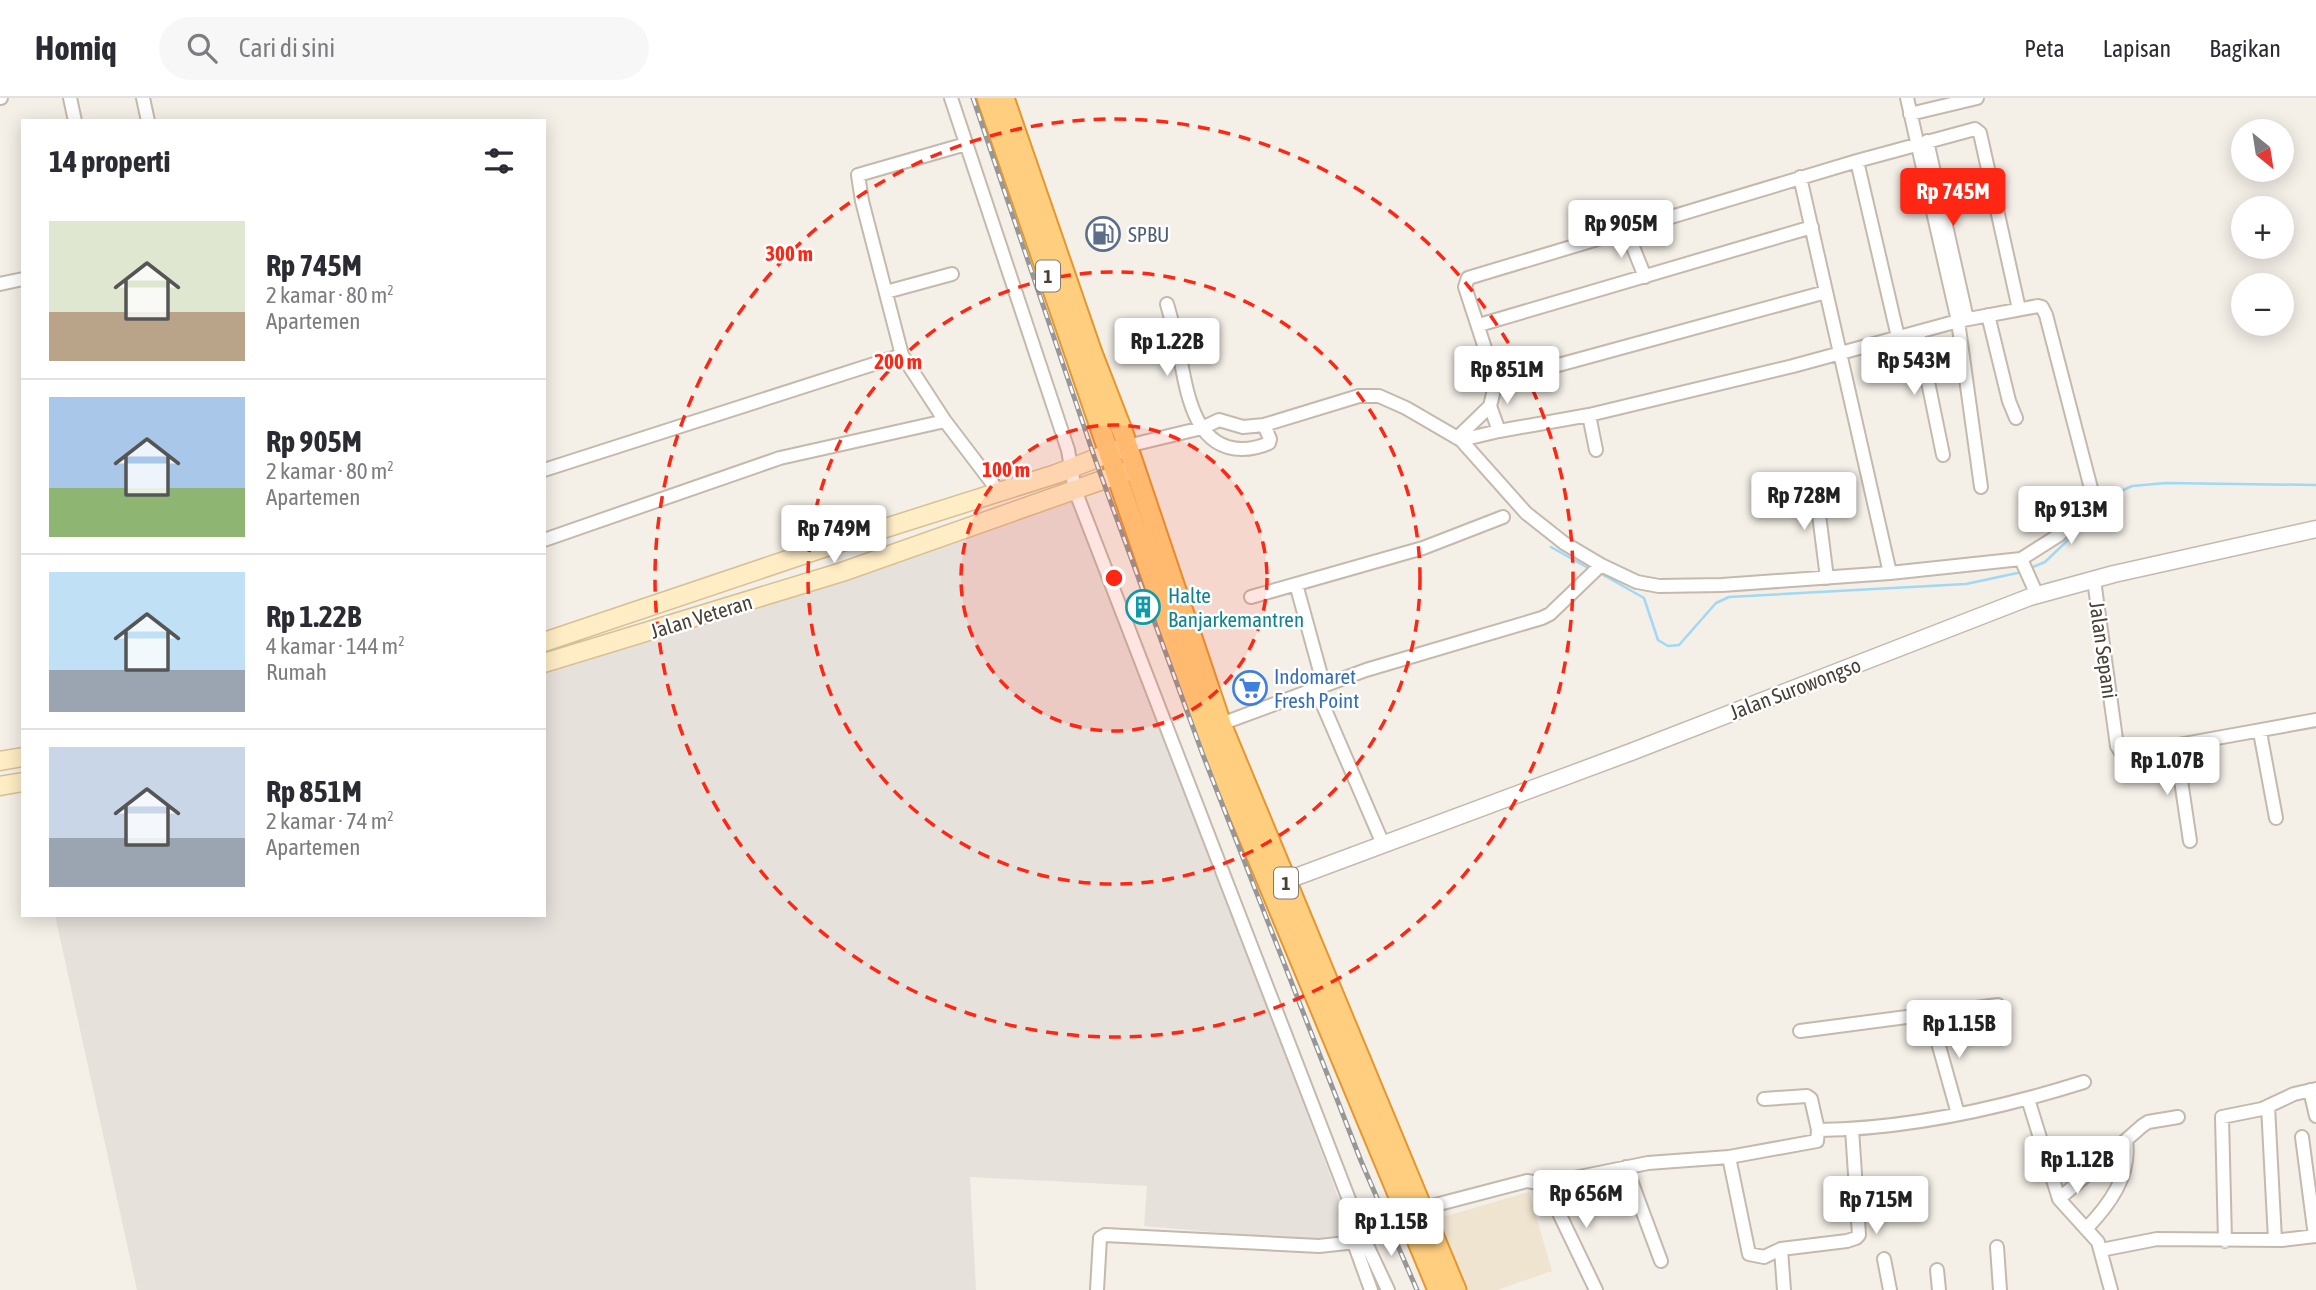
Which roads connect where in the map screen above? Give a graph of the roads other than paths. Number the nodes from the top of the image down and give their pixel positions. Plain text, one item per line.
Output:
1 (70, 98) edge
2 (143, 98) edge
3 (951, 98) edge
4 (987, 98) edge
5 (1004, 98) edge
6 (1907, 98) edge
7 (1977, 98) edge
8 (1910, 114) junction
9 (75, 119) edge
10 (148, 119) edge
11 (1922, 142) junction
12 (966, 144) junction
13 (1857, 161) junction
14 (1800, 177) junction
15 (1812, 228) junction
16 (1628, 232) junction
17 (952, 274) dead end
18 (1645, 277) junction
19 (21, 279) edge
20 (0, 284) edge
21 (886, 292) junction
22 (1826, 292) junction
23 (1167, 304) dead end
24 (2019, 309) junction
25 (1988, 315) junction
26 (1963, 320) junction
27 (1479, 325) junction
28 (1917, 333) junction
29 (1898, 337) junction
30 (1840, 353) junction
31 (902, 355) junction
32 (1496, 382) junction
33 (1490, 406) junction
34 (1590, 415) junction
35 (2016, 418) dead end
36 (946, 421) junction
37 (1208, 430) junction
38 (1499, 430) junction
39 (1266, 431) junction
40 (1459, 439) junction
41 (1119, 449) junction
42 (1596, 450) dead end
43 (1943, 455) dead end
44 (1070, 468) junction
45 (546, 469) edge
46 (1126, 471) junction
47 (1815, 483) dead end
48 (1981, 487) dead end
49 (1076, 491) junction
50 (999, 492) junction
51 (1503, 517) dead end
52 (2316, 529) edge
53 (546, 539) edge
54 (835, 544) junction
55 (2025, 567) junction
56 (1597, 569) junction
57 (842, 572) junction
58 (1890, 573) junction
59 (1827, 578) junction
60 (2094, 580) junction
61 (1296, 584) junction
62 (2037, 596) junction
63 (1251, 597) dead end
64 (546, 641) edge
65 (546, 662) edge
66 (1320, 687) junction
67 (2316, 720) edge
68 (1221, 724) junction
69 (2260, 732) junction
70 (2176, 747) junction
71 (21, 757) edge
72 (0, 761) edge
73 (21, 782) edge
74 (0, 786) edge
75 (2276, 818) dead end
76 (2190, 841) dead end
77 (1383, 844) junction
78 (1285, 881) junction
79 (1997, 1005) dead end
80 (1930, 1014) junction
81 (1800, 1031) dead end
82 (2084, 1082) dead end
83 (2313, 1090) edge
84 (1764, 1099) dead end
85 (2028, 1099) junction
86 (2268, 1106) junction
87 (1958, 1114) junction
88 (2316, 1116) edge
89 (2178, 1117) dead end
90 (1852, 1129) junction
91 (1818, 1130) junction
92 (2302, 1137) dead end
93 (2126, 1141) junction
94 (1729, 1157) junction
95 (1626, 1167) junction
96 (1545, 1184) junction
97 (2059, 1199) junction
98 (1414, 1211) junction
99 (2086, 1229) junction
100 (2316, 1236) edge
101 (2275, 1240) junction
102 (2225, 1241) junction
103 (1359, 1242) junction
104 (1997, 1247) dead end
105 (1782, 1250) junction
106 (2101, 1250) junction
107 (1884, 1259) dead end
108 (1661, 1261) dead end
109 (1937, 1270) dead end
110 (1097, 1290) edge
111 (1371, 1290) edge
112 (1388, 1290) edge
113 (1438, 1290) edge
114 (1456, 1290) edge
115 (1596, 1290) edge
116 (1784, 1290) edge
117 (1890, 1290) edge
118 (1939, 1290) edge
119 (2000, 1290) edge
120 (2111, 1290) edge

1 - 9 street
2 - 10 street
3 - 12 street
4 - 41 highway, 1
5 - 41 highway, 1
6 - 8 street
7 - 8 street
8 - 11 street
11 - 13 street
11 - 24 street
11 - 26 street
12 - 21 street
12 - 44 street
13 - 14 street
13 - 29 street
14 - 15 street
14 - 16 street
15 - 18 street
15 - 22 street
16 - 18 street
16 - 27 street
17 - 21 street
18 - 27 street
19 - 20 street
21 - 31 street
22 - 30 street
22 - 32 street
23 - 37 street
24 - 25 street
24 - 55 street
25 - 26 street
25 - 35 street
26 - 28 street
26 - 48 street
27 - 32 street
28 - 29 street
28 - 43 street
29 - 30 street
30 - 34 street
30 - 58 street
31 - 36 street
31 - 45 street
32 - 33 street
33 - 38 street
33 - 40 street
34 - 38 street
34 - 42 street
36 - 50 street
36 - 53 street
37 - 39 street
37 - 39 street
37 - 41 street
38 - 40 street
39 - 40 street
40 - 56 street
41 - 44 main road, Jalan Veteran
41 - 46 highway, 1
44 - 49 street
44 - 50 main road, Jalan Veteran
46 - 49 main road, Jalan Veteran
46 - 68 highway, 1
46 - 98 highway, 1
47 - 59 street
49 - 57 main road, Jalan Veteran
49 - 103 street
50 - 54 main road, Jalan Veteran
51 - 61 street
52 - 60 street, Jalan Surowongso
54 - 57 main road
54 - 64 main road, Jalan Veteran
55 - 58 street
55 - 62 street
56 - 59 street
56 - 66 street
57 - 65 main road, Jalan Veteran
58 - 59 street
60 - 62 street, Jalan Surowongso
60 - 70 street, Jalan Sepani
61 - 63 street
61 - 66 street
62 - 77 street, Jalan Surowongso
66 - 68 street
66 - 77 street
67 - 69 street
68 - 78 highway, 1
69 - 70 street
69 - 75 street
70 - 76 street
71 - 72 main road
73 - 74 main road
77 - 78 street, Jalan Surowongso
78 - 98 highway, 1
79 - 80 street
80 - 81 street
80 - 87 street
82 - 85 street
83 - 86 street
83 - 88 street
84 - 91 street
85 - 87 street
85 - 97 street
86 - 101 street
86 - 102 street
87 - 90 street
89 - 93 street
90 - 91 street
90 - 105 street
91 - 94 street
92 - 100 street
93 - 97 street
93 - 99 street
94 - 95 street
94 - 105 street
95 - 96 street
95 - 108 street
96 - 98 street
96 - 115 street
97 - 99 street
98 - 113 highway, 1
98 - 114 highway, 1
99 - 106 street
100 - 101 street
101 - 102 street
102 - 106 street
103 - 110 street
103 - 111 street
103 - 112 street
104 - 119 street
105 - 116 street
106 - 120 street
107 - 117 street
109 - 118 street

